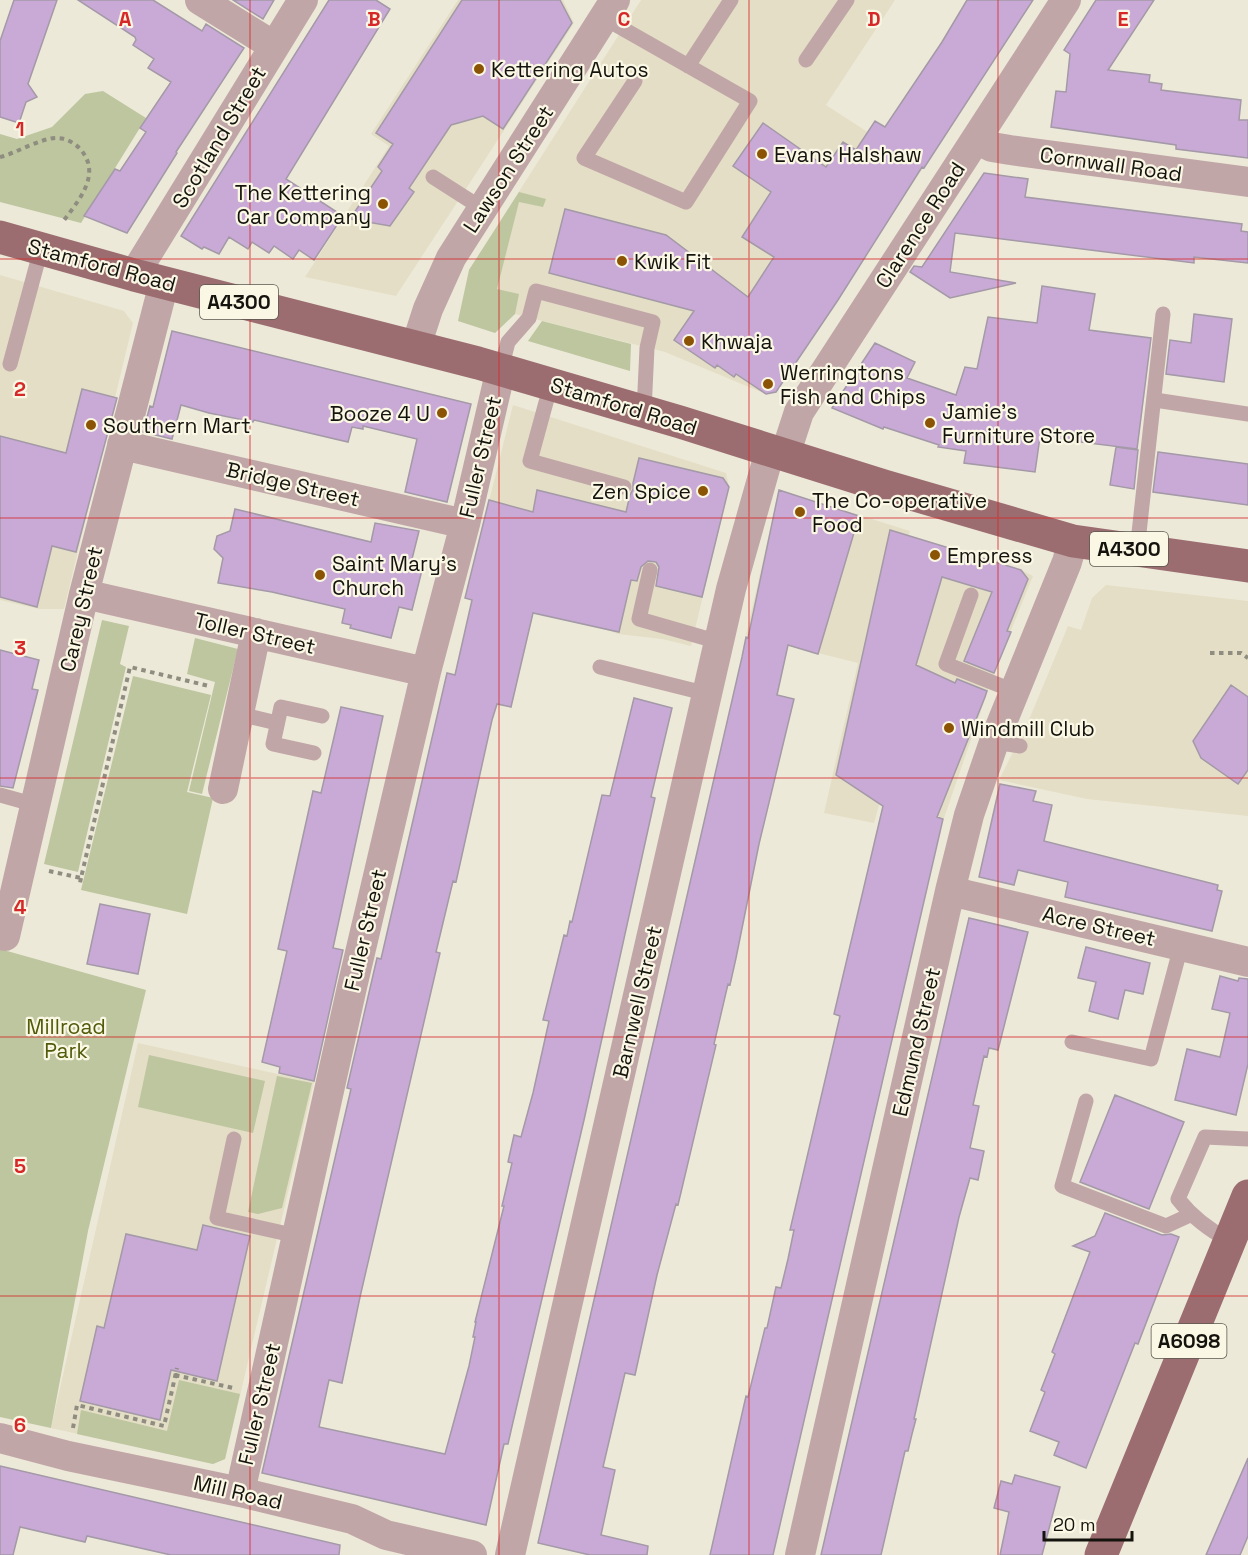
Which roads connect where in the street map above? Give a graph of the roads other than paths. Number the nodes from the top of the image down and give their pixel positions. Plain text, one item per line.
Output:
1 (200, 0) edge
2 (303, 0) edge
3 (731, 0) edge
4 (847, 0) edge
5 (1066, 0) edge
6 (610, 9) edge
7 (274, 46) junction
8 (806, 60) dead end
9 (688, 66) junction
10 (635, 81) dead end
11 (975, 139) junction
12 (433, 177) dead end
13 (1248, 182) edge
14 (483, 209) junction
15 (0, 237) edge
16 (41, 249) junction
17 (149, 279) junction
18 (1163, 314) dead end
19 (416, 346) junction
20 (10, 364) dead end
21 (501, 369) junction
22 (550, 384) junction
23 (1155, 400) junction
24 (644, 411) junction
25 (1248, 414) edge
26 (122, 445) junction
27 (778, 453) junction
28 (624, 488) dead end
29 (465, 524) junction
30 (1073, 541) junction
31 (1137, 550) junction
32 (1248, 566) edge
33 (650, 570) dead end
34 (84, 594) junction
35 (971, 595) dead end
36 (256, 633) junction
37 (719, 642) junction
38 (600, 667) dead end
39 (426, 672) junction
40 (1014, 691) junction
41 (708, 694) junction
42 (239, 714) junction
43 (322, 716) dead end
44 (277, 723) junction
45 (314, 753) dead end
46 (223, 789) dead end
47 (0, 795) edge
48 (36, 805) junction
49 (950, 891) junction
50 (5, 936) dead end
51 (1181, 946) junction
52 (1248, 962) edge
53 (1072, 1042) dead end
54 (1086, 1101) dead end
55 (234, 1139) dead end
56 (1248, 1139) edge
57 (1248, 1196) edge
58 (1190, 1215) junction
59 (297, 1236) junction
60 (1230, 1241) junction
61 (0, 1438) edge
62 (240, 1492) junction
63 (472, 1555) edge
64 (510, 1555) edge
65 (800, 1555) edge
66 (1101, 1555) edge

1 - 7 street
2 - 7 street, Scotland Street
3 - 9 lane
4 - 8 lane
5 - 11 street, Clarence Road
6 - 9 lane
6 - 14 street, Lawson Street
7 - 17 street, Scotland Street
9 - 10 lane
11 - 13 street, Cornwall Road
11 - 27 street, Clarence Road
12 - 14 lane
14 - 19 street, Lawson Street
15 - 16 main road, Stamford Road / A4300
16 - 17 main road, Stamford Road / A4300
16 - 20 lane
17 - 19 main road, Stamford Road / A4300
17 - 26 street, Carey Street
18 - 23 lane
19 - 21 main road, Stamford Road / A4300
21 - 22 main road, Stamford Road / A4300
21 - 24 lane
21 - 29 street, Fuller Street
22 - 24 main road, Stamford Road / A4300
22 - 28 lane
23 - 25 lane
23 - 31 lane
24 - 27 main road, Stamford Road / A4300
26 - 29 street, Bridge Street
26 - 34 street, Carey Street
27 - 30 main road, Stamford Road / A4300
27 - 37 street, Barnwell Street
29 - 39 street, Fuller Street
30 - 31 main road, Stamford Road / A4300
30 - 40 street, Edmund Street
31 - 32 main road, Stamford Road / A4300
33 - 37 lane
34 - 36 street, Toller Street
34 - 48 street, Carey Street
35 - 40 lane
36 - 39 street, Toller Street
36 - 42 street
37 - 41 street, Barnwell Street
38 - 41 lane
39 - 59 street, Fuller Street
40 - 49 street, Edmund Street
41 - 64 street, Barnwell Street
42 - 44 lane
42 - 46 street
43 - 44 lane
44 - 45 lane
47 - 48 lane
48 - 50 street, Carey Street
49 - 51 street, Acre Street
49 - 65 street, Edmund Street
51 - 52 street, Acre Street
51 - 53 lane
54 - 58 lane
55 - 59 lane
56 - 58 lane
57 - 60 main road, A6098
58 - 60 lane
59 - 62 street, Fuller Street
60 - 66 main road, A6098
61 - 62 street, Mill Road
62 - 63 street, Mill Road

